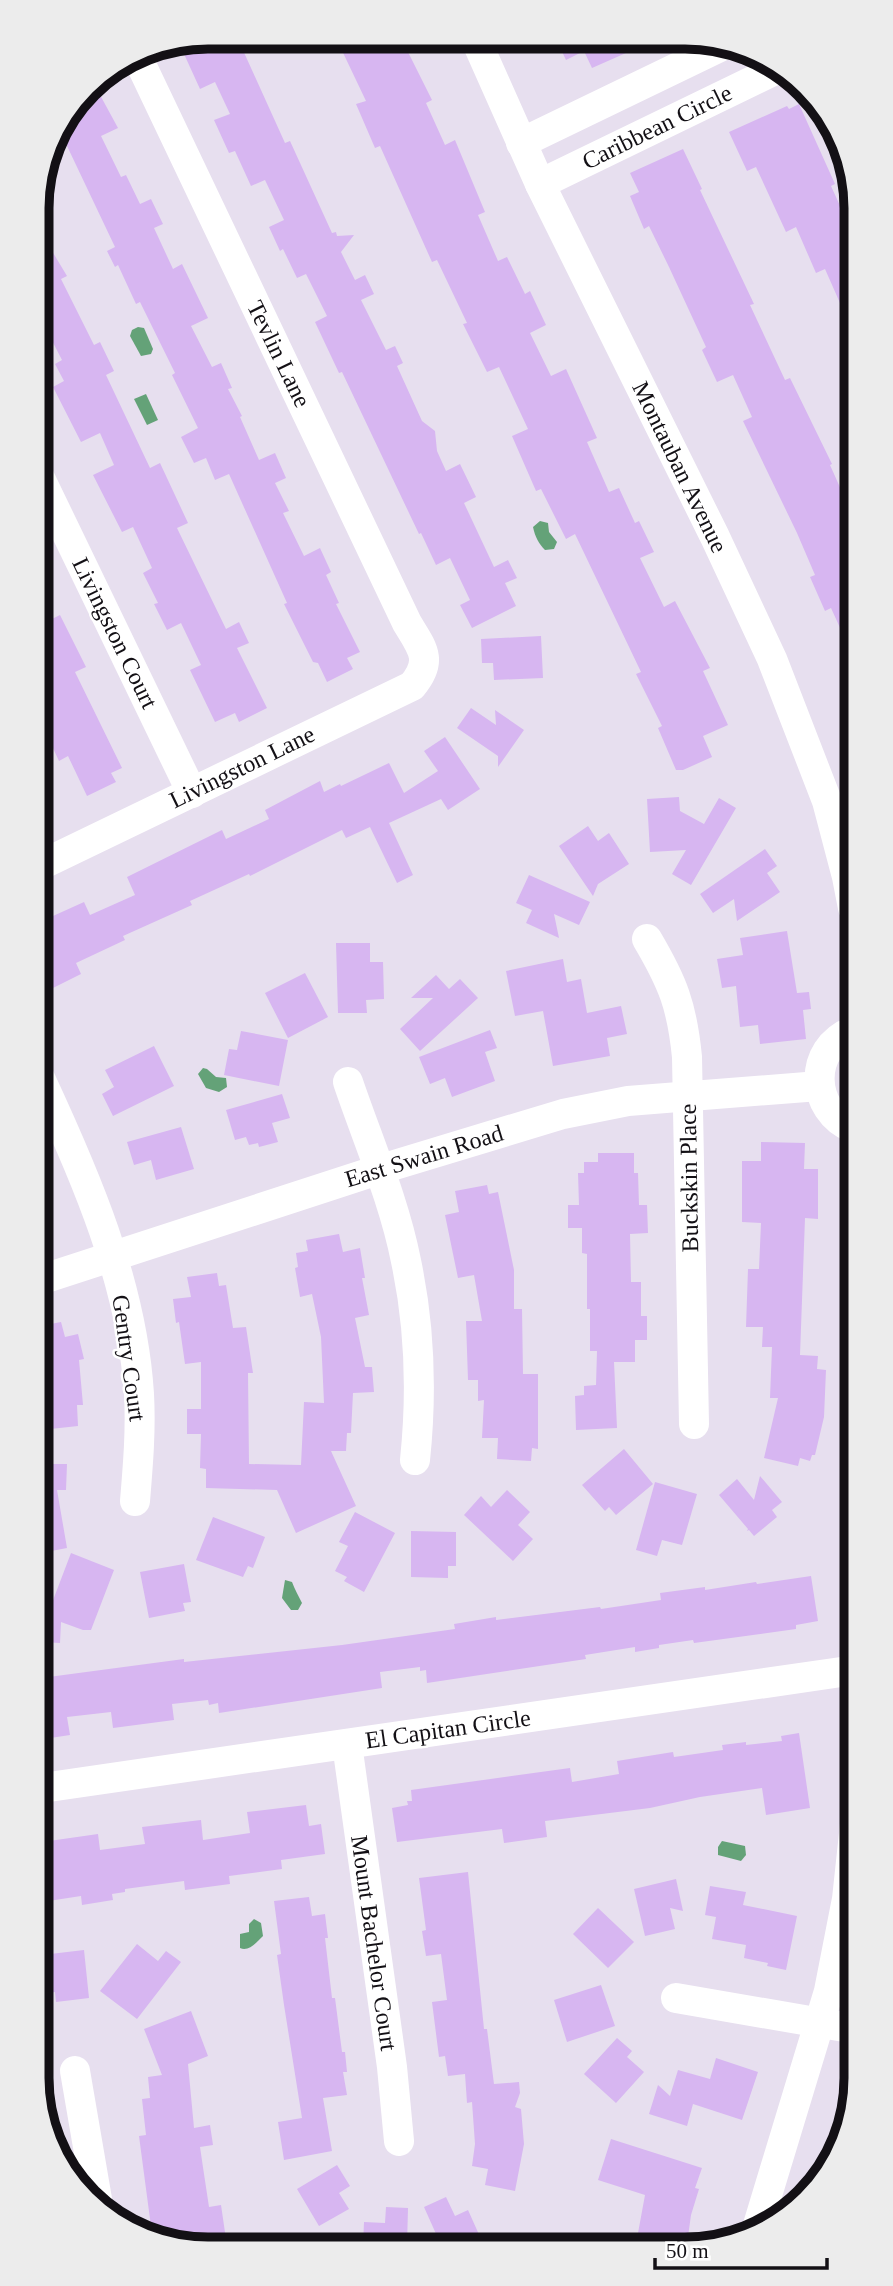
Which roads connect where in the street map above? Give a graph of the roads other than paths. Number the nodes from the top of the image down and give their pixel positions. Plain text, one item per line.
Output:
1 (480, 49) edge
2 (711, 51) edge
3 (140, 64) edge
4 (768, 73) edge
5 (522, 143) junction
6 (540, 184) junction
7 (49, 497) edge
8 (424, 652) joint
9 (192, 793) junction
10 (49, 861) edge
11 (844, 865) edge
12 (648, 939) dead end
13 (844, 1036) edge
14 (348, 1082) dead end
15 (819, 1086) junction
16 (687, 1096) junction
17 (49, 1098) edge
18 (844, 1123) edge
19 (378, 1170) junction
20 (111, 1258) junction
21 (49, 1277) edge
22 (694, 1424) dead end
23 (415, 1460) dead end
24 (135, 1501) dead end
25 (844, 1672) edge
26 (347, 1744) junction
27 (49, 1787) edge
28 (844, 1909) edge
29 (676, 1998) dead end
30 (821, 2023) junction
31 (844, 2027) edge
32 (75, 2071) dead end
33 (399, 2141) dead end
34 (95, 2189) edge
35 (760, 2218) edge

1 - 5 street, Montauban Avenue
2 - 5 street, Caribbean Circle
3 - 8 street, Tevlin Lane
4 - 6 street, Caribbean Circle
5 - 6 street, Montauban Avenue
6 - 11 street, Montauban Avenue
7 - 9 street, Livingston Court
8 - 9 street, Livingston Lane
9 - 10 street, Livingston Lane
12 - 16 street, Buckskin Place
13 - 15 street
14 - 19 street
15 - 16 street, East Swain Road
15 - 18 street
16 - 19 street, East Swain Road
16 - 22 street, Buckskin Place
17 - 20 street, Gentry Court
19 - 20 street, East Swain Road
19 - 23 street
20 - 21 street, East Swain Road
20 - 24 street, Gentry Court
25 - 26 street, El Capitan Circle
26 - 27 street, El Capitan Circle
26 - 33 street, Mount Bachelor Court
28 - 30 street
29 - 30 street
30 - 31 street
30 - 35 street
32 - 34 street

